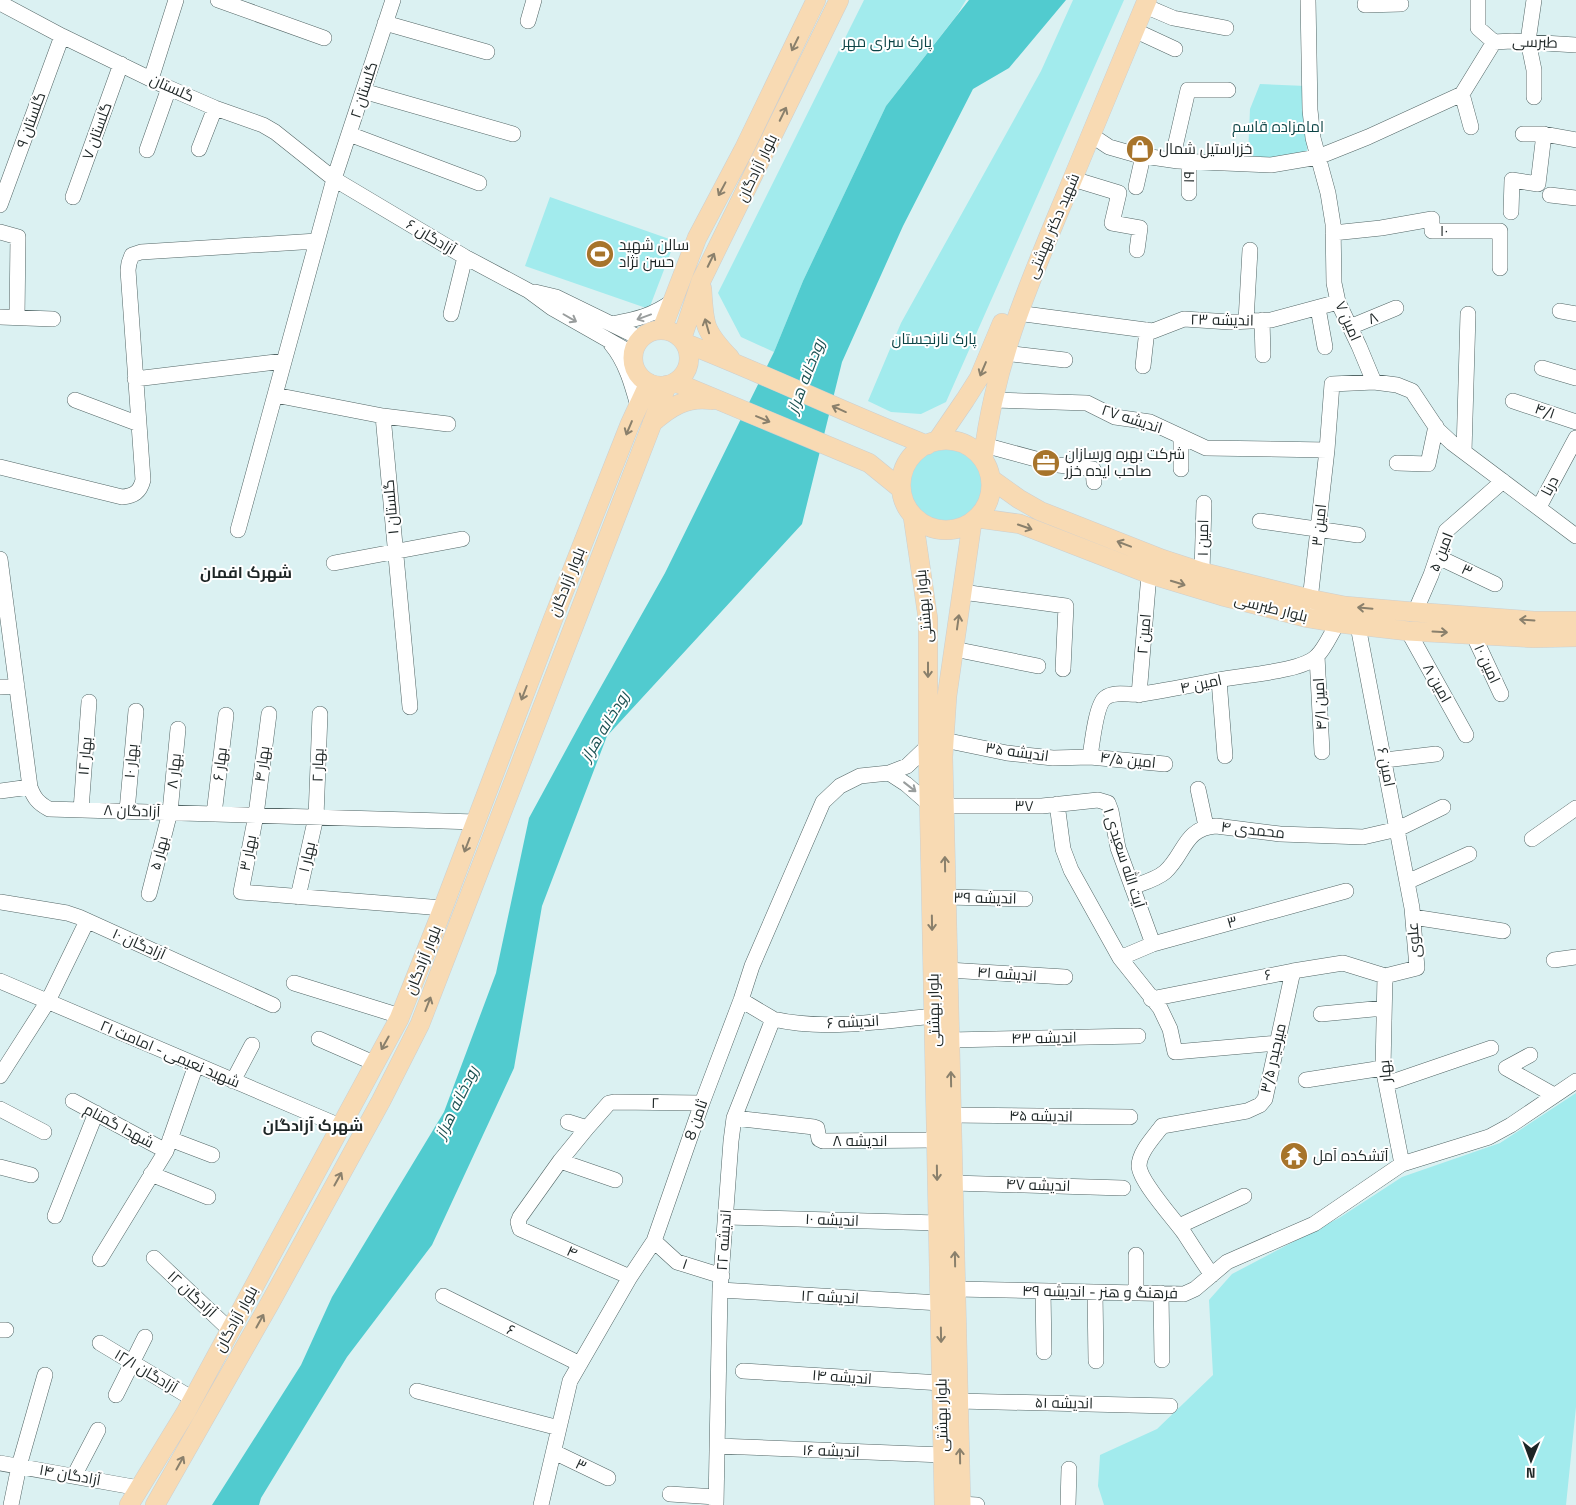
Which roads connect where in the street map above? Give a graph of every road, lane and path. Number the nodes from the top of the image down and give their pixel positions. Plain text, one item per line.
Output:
1 (176, 0) edge
2 (218, 0) edge
3 (393, 0) edge
4 (534, 0) edge
5 (1308, 0) edge
6 (1366, 0) edge
7 (1478, 0) edge
8 (1534, 0) edge
9 (1142, 2) edge
10 (4, 3) edge
11 (814, 3) edge
12 (1402, 4) dead end
13 (836, 7) edge
14 (528, 21) dead end
15 (385, 23) junction
16 (1226, 28) dead end
17 (1134, 30) junction
18 (62, 36) junction
19 (324, 38) dead end
20 (1528, 41) junction
21 (1494, 42) junction
22 (1576, 45) edge
23 (1175, 49) dead end
24 (487, 52) dead end
25 (121, 64) junction
26 (151, 79) junction
27 (169, 88) junction
28 (1228, 90) dead end
29 (363, 91) junction
30 (1462, 94) junction
31 (1534, 97) dead end
32 (215, 108) junction
33 (1471, 127) dead end
34 (349, 134) junction
35 (513, 134) dead end
36 (1523, 134) dead end
37 (1544, 134) junction
38 (1091, 135) junction
39 (1576, 140) edge
40 (199, 149) dead end
41 (147, 150) dead end
42 (1143, 156) junction
43 (1318, 157) junction
44 (1172, 160) junction
45 (1189, 161) junction
46 (334, 179) junction
47 (1073, 179) junction
48 (479, 183) dead end
49 (1136, 187) dead end
50 (1189, 193) dead end
51 (1550, 196) dead end
52 (73, 197) dead end
53 (1576, 198) edge
54 (0, 205) edge
55 (1511, 212) dead end
56 (0, 232) edge
57 (1333, 233) junction
58 (317, 241) junction
59 (1137, 250) dead end
60 (1250, 250) dead end
61 (465, 257) junction
62 (1500, 268) dead end
63 (701, 281) junction
64 (529, 291) junction
65 (673, 301) junction
66 (1338, 302) junction
67 (1318, 308) junction
68 (1396, 308) dead end
69 (1560, 311) dead end
70 (1017, 313) junction
71 (451, 314) dead end
72 (1468, 314) dead end
73 (1576, 314) edge
74 (0, 317) edge
75 (17, 318) junction
76 (53, 319) dead end
77 (1262, 320) junction
78 (1246, 321) junction
79 (612, 324) junction
80 (1350, 327) junction
81 (662, 329) junction
82 (1147, 330) junction
83 (607, 339) junction
84 (684, 341) junction
85 (636, 346) junction
86 (1325, 347) dead end
87 (1004, 353) junction
88 (1263, 355) dead end
89 (1065, 360) dead end
90 (284, 361) junction
91 (734, 362) junction
92 (1143, 366) dead end
93 (1542, 368) dead end
94 (1576, 378) edge
95 (135, 379) junction
96 (1374, 382) junction
97 (663, 384) junction
98 (275, 395) junction
99 (75, 400) dead end
100 (993, 400) junction
101 (1513, 400) dead end
102 (718, 401) junction
103 (638, 406) junction
104 (383, 416) junction
105 (1576, 422) edge
106 (139, 424) junction
107 (448, 424) dead end
108 (650, 426) junction
109 (1436, 426) junction
110 (1182, 437) junction
111 (1576, 438) edge
112 (932, 443) junction
113 (1327, 450) junction
114 (983, 452) junction
115 (1464, 452) junction
116 (1397, 462) dead end
117 (0, 467) edge
118 (1181, 469) dead end
119 (991, 479) junction
120 (1503, 481) junction
121 (1094, 482) dead end
122 (901, 489) junction
123 (1204, 503) dead end
124 (1539, 507) junction
125 (913, 517) junction
126 (975, 520) junction
127 (1260, 521) dead end
128 (238, 530) dead end
129 (1319, 530) junction
130 (1358, 535) dead end
131 (1576, 536) edge
132 (462, 539) dead end
133 (396, 552) junction
134 (1438, 557) junction
135 (0, 559) edge
136 (334, 563) dead end
137 (1202, 572) junction
138 (1149, 574) junction
139 (1495, 584) dead end
140 (962, 592) junction
141 (1309, 608) junction
142 (1415, 612) junction
143 (1576, 621) edge
144 (1338, 623) junction
145 (1358, 626) junction
146 (550, 627) junction
147 (1408, 631) junction
148 (1473, 634) junction
149 (570, 635) junction
150 (1576, 637) edge
151 (954, 649) junction
152 (1317, 656) junction
153 (537, 660) junction
154 (558, 666) junction
155 (1038, 666) dead end
156 (1063, 669) dead end
157 (1219, 680) junction
158 (17, 686) junction
159 (0, 687) edge
160 (1501, 694) dead end
161 (1139, 695) junction
162 (89, 702) dead end
163 (410, 707) dead end
164 (136, 711) dead end
165 (269, 714) dead end
166 (320, 714) dead end
167 (226, 715) dead end
168 (178, 729) dead end
169 (1466, 735) dead end
170 (936, 743) junction
171 (1322, 752) dead end
172 (1436, 754) dead end
173 (1225, 756) dead end
174 (1090, 757) junction
175 (1385, 760) junction
176 (1165, 764) dead end
177 (889, 773) junction
178 (30, 787) junction
179 (1198, 789) dead end
180 (0, 792) edge
181 (1103, 801) joint
182 (1057, 804) junction
183 (937, 805) junction
184 (1443, 807) dead end
185 (1576, 808) edge
186 (81, 810) junction
187 (127, 811) junction
188 (170, 812) junction
189 (214, 814) junction
190 (256, 815) junction
191 (316, 817) junction
192 (476, 822) junction
193 (1206, 826) junction
194 (1398, 829) junction
195 (1532, 839) dead end
196 (1469, 854) dead end
197 (1407, 882) junction
198 (1132, 887) junction
199 (1346, 891) dead end
200 (149, 894) dead end
201 (298, 897) junction
202 (946, 897) junction
203 (1025, 899) dead end
204 (0, 902) edge
205 (443, 908) junction
206 (1412, 913) junction
207 (88, 921) junction
208 (1503, 931) dead end
209 (1154, 944) junction
210 (1576, 957) edge
211 (1120, 958) junction
212 (1554, 960) dead end
213 (948, 970) junction
214 (1293, 971) junction
215 (1385, 976) junction
216 (1065, 977) dead end
217 (0, 981) edge
218 (294, 983) dead end
219 (1151, 998) junction
220 (741, 1000) junction
221 (48, 1002) junction
222 (273, 1005) dead end
223 (1384, 1008) junction
224 (1321, 1014) dead end
225 (400, 1016) junction
226 (934, 1016) junction
227 (773, 1019) junction
228 (1138, 1036) dead end
229 (319, 1040) dead end
230 (950, 1040) junction
231 (1277, 1043) junction
232 (252, 1045) dead end
233 (1491, 1048) dead end
234 (1530, 1055) dead end
235 (374, 1063) junction
236 (196, 1065) junction
237 (1383, 1068) junction
238 (0, 1076) edge
239 (1306, 1080) dead end
240 (233, 1081) junction
241 (1576, 1081) edge
242 (1386, 1084) junction
243 (1554, 1095) junction
244 (73, 1101) dead end
245 (702, 1103) junction
246 (0, 1109) edge
247 (96, 1113) junction
248 (952, 1115) junction
249 (1130, 1117) dead end
250 (734, 1118) junction
251 (568, 1122) dead end
252 (340, 1126) junction
253 (587, 1128) junction
254 (44, 1132) dead end
255 (936, 1140) junction
256 (168, 1145) junction
257 (212, 1155) dead end
258 (560, 1161) junction
259 (1402, 1164) junction
260 (0, 1167) edge
261 (151, 1174) junction
262 (30, 1175) dead end
263 (615, 1180) dead end
264 (953, 1183) junction
265 (1123, 1188) dead end
266 (1244, 1196) dead end
267 (208, 1197) dead end
268 (55, 1216) dead end
269 (726, 1217) junction
270 (938, 1223) junction
271 (1179, 1226) junction
272 (654, 1241) junction
273 (1136, 1255) dead end
274 (100, 1258) dead end
275 (154, 1258) dead end
276 (1212, 1275) junction
277 (630, 1277) junction
278 (721, 1283) junction
279 (956, 1289) junction
280 (1043, 1292) junction
281 (1095, 1292) junction
282 (1136, 1293) junction
283 (1161, 1293) junction
284 (442, 1296) dead end
285 (940, 1303) junction
286 (230, 1330) junction
287 (145, 1337) dead end
288 (100, 1344) dead end
289 (1044, 1352) dead end
290 (1162, 1360) dead end
291 (1096, 1361) dead end
292 (132, 1363) junction
293 (580, 1364) junction
294 (743, 1371) dead end
295 (45, 1375) dead end
296 (417, 1391) dead end
297 (950, 1392) junction
298 (116, 1395) dead end
299 (193, 1399) junction
300 (1170, 1406) dead end
301 (559, 1428) junction
302 (98, 1430) dead end
303 (718, 1446) junction
304 (554, 1452) junction
305 (943, 1455) junction
306 (0, 1463) edge
307 (19, 1466) junction
308 (1069, 1469) dead end
309 (74, 1476) junction
310 (608, 1478) dead end
311 (139, 1488) junction
312 (670, 1494) dead end
313 (716, 1501) edge
314 (11, 1505) edge
315 (129, 1505) edge
316 (155, 1505) edge
317 (541, 1505) edge
318 (961, 1505) edge
319 (1068, 1505) edge

1 - 26 street
2 - 19 street
3 - 15 street, گلستان ۲
4 - 14 street
5 - 43 street, امین ۷
6 - 12 street
7 - 21 street
8 - 20 street
9 - 16 street
9 - 17 main road, شهید دکتر بهشتی
9 -> 112 main road, شهید دکتر بهشتی
10 - 18 street, گلستان
11 - 13 main road
11 -> 65 main road, بلوار آزادگان
63 -> 13 main road, بلوار آزادگان
15 - 24 street
15 - 29 street, گلستان ۲
17 - 23 street
17 - 38 main road, شهید دکتر بهشتی
18 - 25 street, گلستان
18 - 54 street, گلستان ۹
20 - 21 street, طبرسی
20 - 22 street, طبرسی
20 - 31 street
21 - 30 street
25 - 26 street, گلستان
25 - 52 street, گلستان ۷
26 - 27 street, گلستان
27 - 32 street, گلستان
27 - 41 street
28 - 44 street
29 - 34 street, گلستان ۲
29 - 35 street
30 - 33 street
30 - 43 street
32 - 40 street
32 - 46 street, گلستان
34 - 46 street, گلستان ۲
34 - 48 street
36 - 37 street
37 - 39 street
37 - 55 street
38 - 42 street
38 - 47 main road, شهید دکتر بهشتی
42 - 44 street
42 - 49 street
43 - 45 street
43 - 57 street, امین ۷
44 - 45 street
45 - 50 street, ۱۹
46 - 58 street
46 - 61 street, آزادگان ۶
47 - 59 street
47 - 70 main road, شهید دکتر بهشتی
51 - 53 street
56 - 75 street
57 - 62 street, ۱۰
57 - 66 street, امین ۷
58 - 90 street
58 - 95 street
60 - 78 street
61 - 64 street, آزادگان ۶
61 - 71 street
63 - 84 main road, بلوار آزادگان
91 -> 63 main road
64 - 79 street, آزادگان ۶
64 -> 83 street, آزادگان ۶
65 -> 79 street
65 - 81 main road, بلوار آزادگان
66 - 67 street, اندیشه ۲۳
66 - 80 street, امین ۷
67 - 77 street, اندیشه ۲۳
67 - 86 street
68 - 80 street, ۸
69 - 73 street
70 - 82 street, اندیشه ۲۳
70 - 87 main road, شهید دکتر بهشتی
72 - 115 street
74 - 75 street
75 - 76 street
77 - 78 street, اندیشه ۲۳
77 - 88 street
78 - 82 street, اندیشه ۲۳
79 - 85 street, آزادگان ۶
80 - 96 street, امین ۷
81 - 84 main road
81 - 85 main road
82 - 92 street
83 - 85 street, آزادگان ۶
83 - 103 street
84 - 91 main road
84 - 97 main road
85 - 97 main road
87 - 89 street
87 - 100 main road, شهید دکتر بهشتی
90 - 95 street
90 - 98 street
112 -> 91 main road
93 - 94 street
95 - 106 street
96 - 109 street
96 - 113 street, امین ۳
97 - 102 main road
97 - 103 main road, بلوار آزادگان
97 - 108 main road, بلوار آزادگان
98 - 104 street
98 - 128 street
99 - 106 street
100 - 110 street, اندیشه ۲۷
100 - 114 main road, شهید دکتر بهشتی
101 - 105 street, ۴/۱
102 - 108 main road
102 -> 122 main road
103 -> 146 main road, بلوار آزادگان
104 - 107 street
104 - 133 street, گلستان ۱
106 - 117 street
108 - 149 main road, بلوار آزادگان
109 - 115 street
109 - 116 street
110 - 113 street, اندیشه ۲۷
110 - 118 street
111 - 124 street, درنا
112 - 114 main road
112 - 122 main road
113 - 129 street, امین ۳
114 - 119 main road
114 - 121 street
115 - 120 street
119 - 126 main road
137 -> 119 main road, بلوار طبرسی
120 - 124 street
120 - 134 street, امین ۵
122 - 125 main road
123 - 137 street, امین ۱
124 - 131 street
125 - 126 main road
125 -> 170 main road, بلوار بهشتی
126 -> 138 main road, بلوار طبرسی
126 - 140 main road, بلوار بهشتی
127 - 129 street
129 - 130 street
129 - 141 street, امین ۳
132 - 133 street
133 - 136 street
133 - 163 street, گلستان ۱
134 - 139 street, ۳
134 - 142 street, امین ۵
135 - 158 street, آزادگان ۸
137 - 141 main road, بلوار طبرسی
138 -> 141 main road, بلوار طبرسی
138 - 161 street, امین ۲
151 -> 140 main road, بلوار بهشتی
140 - 156 street
142 -> 141 main road, بلوار طبرسی
141 - 144 main road, بلوار طبرسی
143 -> 142 main road, بلوار طبرسی
144 - 145 main road, بلوار طبرسی
144 - 152 street
145 - 147 main road, بلوار طبرسی
145 - 175 street, امین ۶
146 - 149 main road
146 - 153 main road, بلوار آزادگان
147 -> 148 main road, بلوار طبرسی
147 - 169 street, امین ۸
148 - 150 main road, بلوار طبرسی
148 - 160 street, امین ۱۰
149 - 154 main road, بلوار آزادگان
151 - 155 street
151 - 170 main road, بلوار بهشتی
152 - 157 street, امین ۴
152 - 171 street, امین ۴/۱
153 - 154 main road
153 -> 192 main road, بلوار آزادگان
316 -> 154 main road, بلوار آزادگان
157 - 161 street, امین ۴
157 - 173 street
158 - 159 street
158 - 178 street, آزادگان ۸
161 - 174 street, امین ۴
162 - 186 street, بهار ۱۲
164 - 187 street, بهار ۱۰
165 - 190 street, بهار ۴
166 - 191 street, بهار ۲
167 - 189 street, بهار ۶
168 - 188 street, بهار ۸
170 - 174 street, اندیشه ۳۵
170 - 177 street, ثامن 8
170 - 183 main road, بلوار بهشتی
172 - 175 street
174 - 176 street, امین ۴/۵
175 - 194 street, امین ۶
177 -> 183 street
177 - 220 street, ثامن 8
178 - 180 street
178 - 186 street, آزادگان ۸
179 - 193 street
181 - 182 street, ۳۷
181 - 198 street, آیت الله سعیدی ۱
182 - 183 street, ۳۷
182 - 211 street
202 -> 183 main road, بلوار بهشتی
183 -> 226 main road, بلوار بهشتی
184 - 194 street, محمدی ۴
185 - 195 street
186 - 187 street, آزادگان ۸
187 - 188 street, آزادگان ۸
188 - 189 street, آزادگان ۸
188 - 200 street, بهار ۵
189 - 190 street, آزادگان ۸
190 - 191 street, آزادگان ۸
190 - 201 street, بهار ۳
191 - 192 street, آزادگان ۸
191 - 201 street, بهار ۱
192 -> 205 main road, بلوار آزادگان
193 - 194 street, محمدی ۴
193 - 198 street, محمدی ۴
194 - 197 street, امین ۶
196 - 197 street
197 - 206 street, امین ۶
198 - 209 street, آیت الله سعیدی ۱
199 - 209 street, ۳
201 - 205 street
202 - 203 street, اندیشه ۳۹
202 - 213 main road, بلوار بهشتی
204 - 207 street, آزادگان ۱۰
205 - 225 main road, بلوار آزادگان
206 - 208 street
206 - 215 street, علوی
207 - 221 street
207 - 222 street, آزادگان ۱۰
209 - 211 street, ۳
210 - 212 street
211 - 219 street
213 - 216 street, اندیشه ۴۱
213 - 230 main road, بلوار بهشتی
214 - 215 street, ۶
214 - 219 street, ۶
214 - 231 street, میرحیدر ۳/۵
215 - 223 street, بهار
217 - 221 street, شهید نعیمی - امامت ۲۱
218 - 225 street
219 - 231 street
220 - 227 street
220 - 245 street, ثامن 8
221 - 236 street, شهید نعیمی - امامت ۲۱
221 - 238 street
223 - 224 street
223 - 237 street, بهار
225 -> 235 main road, بلوار آزادگان
226 - 227 street, اندیشه ۶
226 - 255 main road, بلوار بهشتی
227 - 250 street, اندیشه ۲۲
228 - 230 street, اندیشه ۴۳
229 - 235 street
248 -> 230 main road, بلوار بهشتی
231 - 271 street, میرحیدر ۳/۵
232 - 240 street
233 - 242 street
234 - 243 street
235 - 252 main road, بلوار آزادگان
236 - 240 street, شهید نعیمی - امامت ۲۱
236 - 256 street
237 - 239 street
237 - 242 street, بهار
240 - 252 street, شهید نعیمی - امامت ۲۱
241 - 243 street, فرهنگ و هنر - اندیشه ۴۹
242 - 259 street, بهار
243 - 259 street, فرهنگ و هنر - اندیشه ۴۹
244 - 247 street, شهدا گمنام
245 - 253 street, ۲
245 - 272 street, ثامن 8
246 - 254 street
247 - 256 street, شهدا گمنام
247 - 268 street
248 - 249 street, اندیشه ۴۵
248 - 264 main road, بلوار بهشتی
250 - 255 street, اندیشه ۸
250 - 269 street, اندیشه ۲۲
251 - 253 street
252 - 286 main road, بلوار آزادگان
253 - 258 street
255 -> 270 main road, بلوار بهشتی
256 - 257 street, شهدا گمنام
256 - 261 street
258 - 263 street
258 - 277 street, ۴
259 - 276 street, فرهنگ و هنر - اندیشه ۴۹
260 - 262 street
261 - 267 street
261 - 274 street
264 - 265 street, اندیشه ۴۷
279 -> 264 main road, بلوار بهشتی
266 - 271 street
269 - 270 street, اندیشه ۱۰
269 - 278 street, اندیشه ۲۲
270 - 285 main road, بلوار بهشتی
271 - 276 street
272 - 277 street, ثامن 8
272 - 278 street, ۱
273 - 282 street
275 - 286 street, آزادگان ۱۲
276 - 283 street, فرهنگ و هنر - اندیشه ۴۹
277 - 293 street, ثامن 8
278 - 285 street, اندیشه ۱۲
278 - 303 street, اندیشه ۲۲
279 - 280 street, فرهنگ و هنر - اندیشه ۴۹
279 - 297 main road, بلوار بهشتی
280 - 281 street, فرهنگ و هنر - اندیشه ۴۹
280 - 289 street
281 - 282 street, فرهنگ و هنر - اندیشه ۴۹
281 - 291 street
282 - 283 street, فرهنگ و هنر - اندیشه ۴۹
283 - 290 street
284 - 293 street, ۶
285 -> 297 main road, بلوار بهشتی
286 - 299 main road, بلوار آزادگان
287 - 292 street
288 - 292 street, آزادگان ۱۲/۱
292 - 298 street
292 - 299 street, آزادگان ۱۲/۱
293 - 301 street, ثامن 8
294 - 297 street, اندیشه ۱۴
295 - 307 street
296 - 301 street
297 - 300 street, اندیشه ۵۱
297 - 305 main road, بلوار بهشتی
318 -> 297 main road, بلوار بهشتی
299 - 311 main road, بلوار آزادگان
301 - 304 street, ثامن 8
302 - 309 street
303 - 305 street, اندیشه ۱۶
303 - 313 street, اندیشه ۲۲
304 - 310 street, ۳
304 - 317 street, ثامن 8
305 - 318 main road, بلوار بهشتی
306 - 307 street, آزادگان ۱۴
307 - 309 street, آزادگان ۱۴
307 - 314 street
308 - 319 street
309 - 311 street, آزادگان ۱۴
311 - 315 main road, بلوار آزادگان
312 - 313 street

